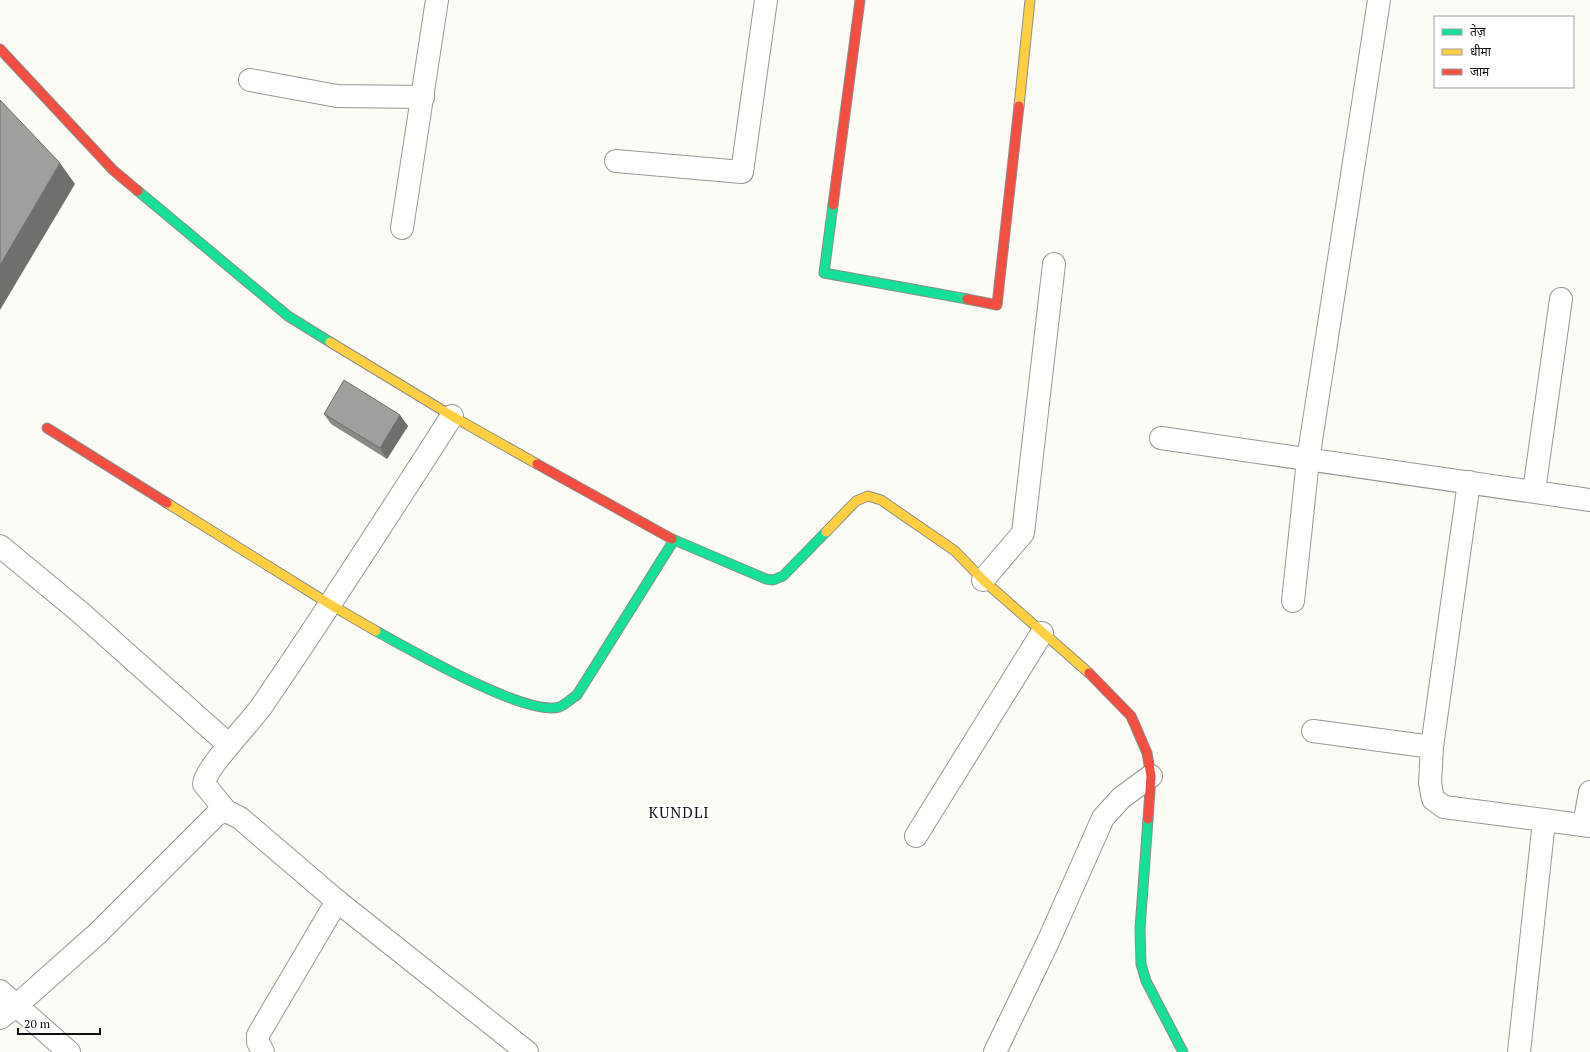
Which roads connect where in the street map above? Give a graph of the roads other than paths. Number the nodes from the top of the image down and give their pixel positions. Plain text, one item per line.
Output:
1 (437, 0) edge
2 (766, 0) edge
3 (860, 0) edge
4 (1030, 0) edge
5 (1379, 0) edge
6 (0, 49) edge
7 (250, 80) dead end
8 (423, 97) junction
9 (616, 161) dead end
10 (402, 228) dead end
11 (1054, 264) dead end
12 (1561, 300) dead end
13 (452, 416) junction
14 (47, 428) dead end
15 (1161, 438) dead end
16 (1308, 460) junction
17 (1469, 482) junction
18 (1534, 491) junction
19 (1590, 500) edge
20 (674, 540) junction
21 (0, 546) edge
22 (983, 580) junction
23 (1293, 601) dead end
24 (331, 605) junction
25 (1042, 633) junction
26 (1313, 732) dead end
27 (229, 745) junction
28 (1432, 747) junction
29 (1151, 776) junction
30 (1590, 792) edge
31 (226, 811) junction
32 (1544, 821) junction
33 (1587, 826) edge
34 (916, 836) dead end
35 (337, 901) junction
36 (0, 991) edge
37 (8, 1012) edge
38 (69, 1052) edge
39 (263, 1052) edge
40 (527, 1052) edge
41 (995, 1052) edge
42 (1183, 1052) edge
43 (1519, 1052) edge

1 - 8 street
2 - 9 street
3 - 4 street
5 - 16 street
6 - 13 street
7 - 8 street
8 - 10 street
11 - 22 street
12 - 18 street
13 - 20 street
13 - 24 street
14 - 24 street
15 - 16 street
16 - 17 street
16 - 23 street
17 - 18 street
17 - 28 street
18 - 19 street
20 - 22 street
20 - 24 street
21 - 27 street
22 - 25 street
24 - 27 street
25 - 29 street
25 - 34 street
26 - 28 street
27 - 31 street
28 - 32 street
29 - 41 street
29 - 42 street
30 - 33 street
31 - 35 street
31 - 37 street
32 - 33 street
32 - 43 street
35 - 39 street
35 - 40 street
36 - 37 street
37 - 38 street

